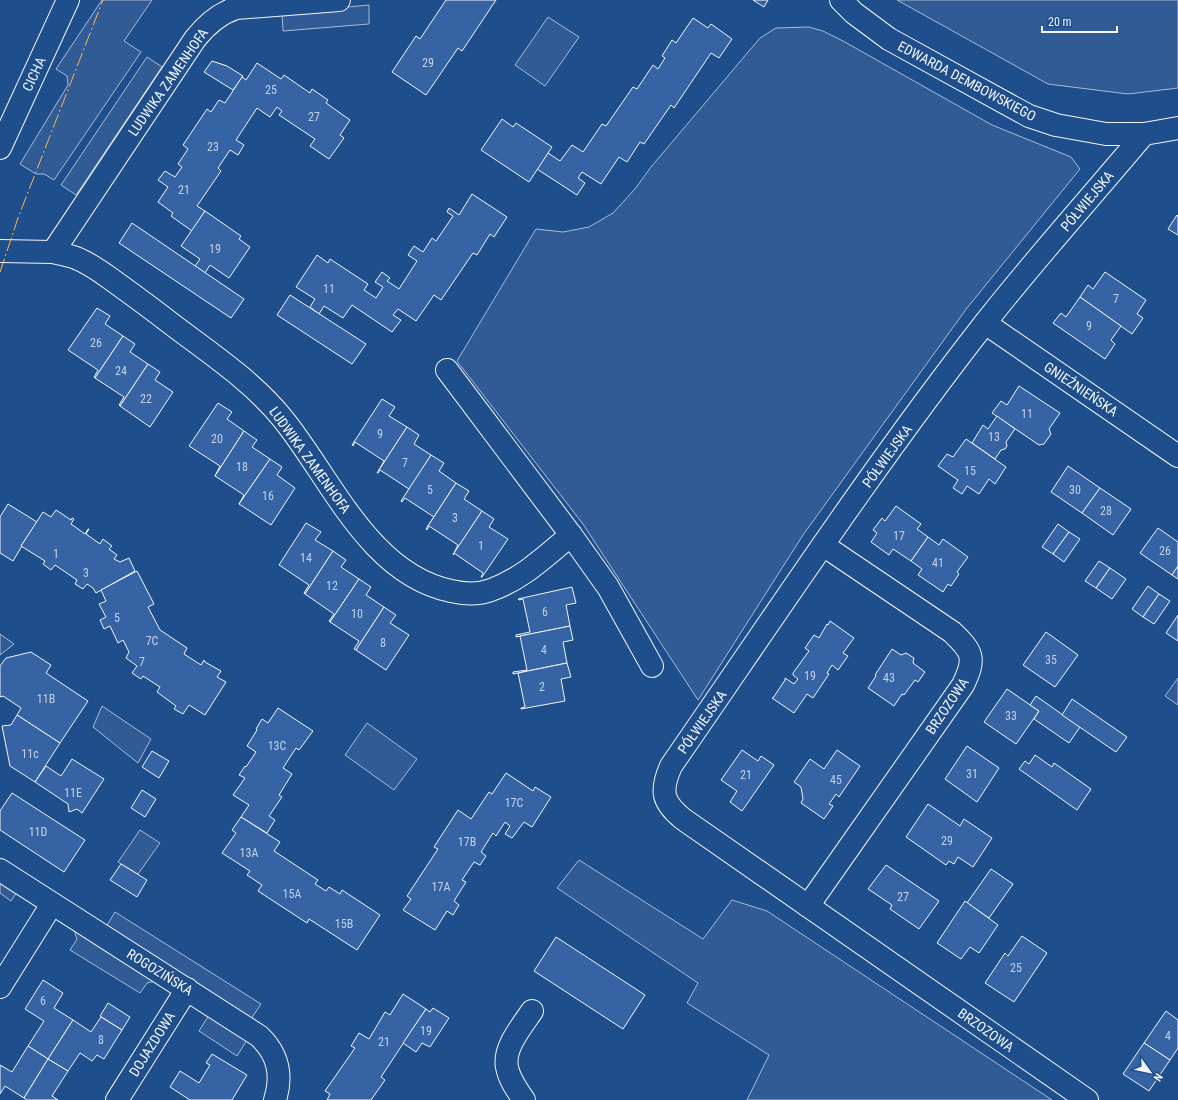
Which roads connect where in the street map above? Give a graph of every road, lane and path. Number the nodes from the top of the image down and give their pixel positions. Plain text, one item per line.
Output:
1 (68, 0) edge
2 (339, 0) edge
3 (841, 0) edge
4 (1178, 128) edge
5 (1144, 134) junction
6 (0, 148) edge
7 (0, 251) edge
8 (53, 252) junction
9 (985, 323) junction
10 (447, 370) dead end
11 (1178, 456) edge
12 (571, 535) junction
13 (823, 545) junction
14 (652, 666) dead end
15 (666, 799) joint
16 (0, 870) edge
17 (52, 904) junction
18 (808, 906) junction
19 (0, 987) edge
20 (187, 989) junction
21 (532, 1011) dead end
22 (117, 1100) edge
23 (274, 1100) edge
24 (524, 1100) edge
25 (1087, 1100) edge

1 - 6 street, CICHA
2 - 8 street, LUDWIKA ZAMENHOFA
3 - 5 street, EDWARDA DEMBOWSKIEGO
4 - 5 street, EDWARDA DEMBOWSKIEGO
5 - 9 street, PÓŁWIEJSKA
7 - 8 street, LUDWIKA ZAMENHOFA
8 - 12 street, LUDWIKA ZAMENHOFA
9 - 11 street, GNIEŹNIEŃSKA
9 - 13 street, PÓŁWIEJSKA
10 - 12 street
12 - 14 street
13 - 15 street, PÓŁWIEJSKA
13 - 18 street, BRZOZOWA
15 - 18 street, BRZOZOWA
16 - 17 street, ROGOZIŃSKA
17 - 19 street
17 - 20 street, ROGOZIŃSKA
18 - 25 street, BRZOZOWA
20 - 22 street, DOJAZDOWA
20 - 23 street, ROGOZIŃSKA
21 - 24 street

